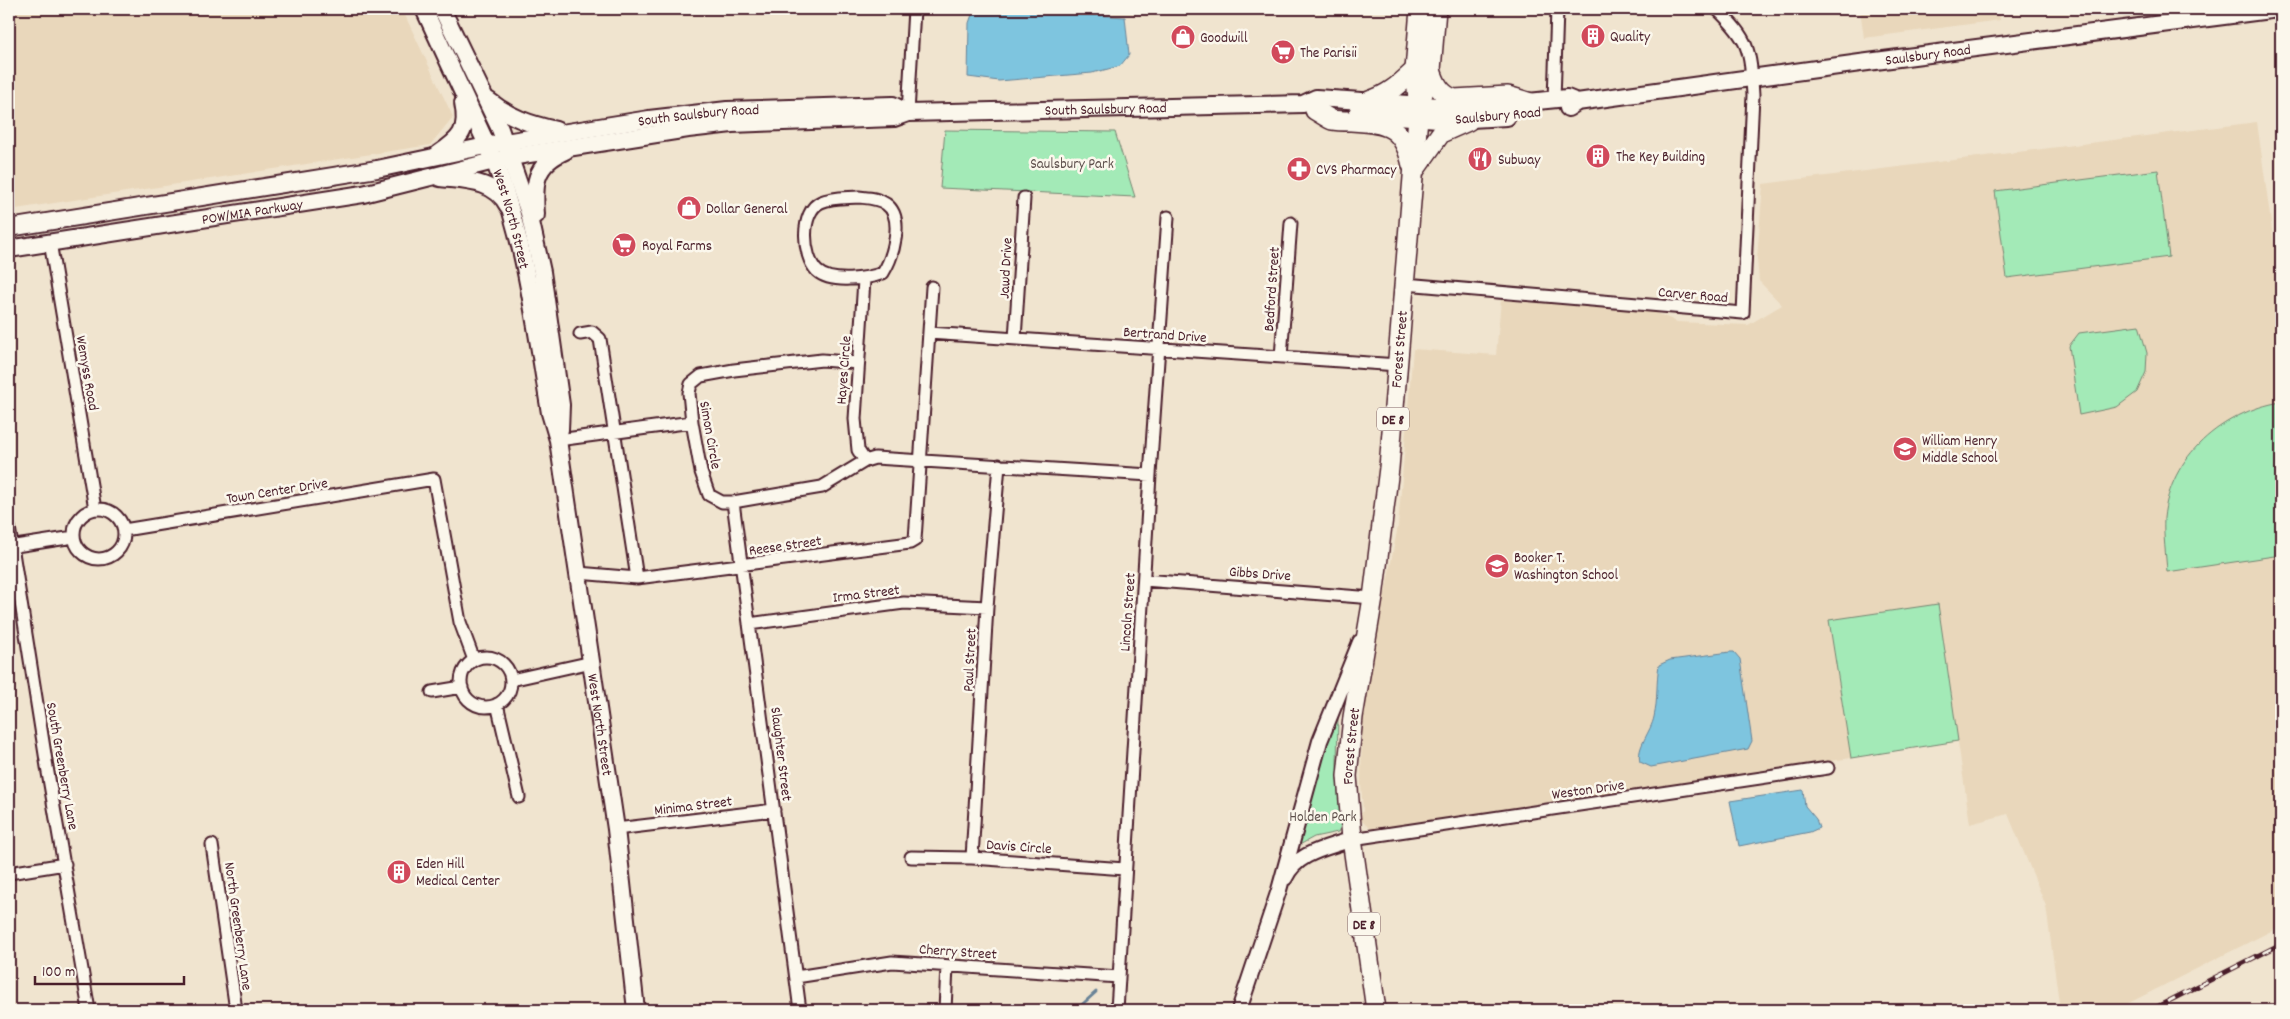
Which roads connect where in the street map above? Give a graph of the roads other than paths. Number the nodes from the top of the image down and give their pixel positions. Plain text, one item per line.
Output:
1 (424, 9) edge
2 (442, 9) edge
3 (914, 9) edge
4 (1420, 9) edge
5 (1436, 9) edge
6 (1557, 9) edge
7 (1717, 9) edge
8 (2278, 9) edge
9 (1423, 70) junction
10 (1752, 78) junction
11 (458, 81) junction
12 (486, 98) junction
13 (1554, 100) junction
14 (1369, 101) junction
15 (1531, 102) junction
16 (1577, 102) junction
17 (1309, 107) junction
18 (1419, 111) junction
19 (908, 113) junction
20 (1468, 120) junction
21 (566, 132) junction
22 (573, 147) junction
23 (499, 151) junction
24 (432, 158) junction
25 (1414, 172) junction
26 (430, 176) junction
27 (1024, 198) dead end
28 (512, 215) junction
29 (1168, 217) dead end
30 (64, 219) junction
31 (1291, 223) dead end
32 (9, 228) edge
33 (50, 242) junction
34 (9, 249) edge
35 (539, 255) junction
36 (864, 280) junction
37 (1405, 284) junction
38 (932, 287) dead end
39 (930, 333) junction
40 (580, 334) dead end
41 (1016, 339) junction
42 (1158, 349) junction
43 (1281, 358) junction
44 (858, 363) junction
45 (1398, 366) junction
46 (692, 422) junction
47 (614, 432) junction
48 (558, 440) junction
49 (920, 460) junction
50 (866, 461) junction
51 (999, 465) junction
52 (1150, 475) junction
53 (732, 502) junction
54 (95, 509) junction
55 (9, 527) edge
56 (124, 530) junction
57 (74, 537) junction
58 (10, 547) edge
59 (741, 566) junction
60 (578, 573) junction
61 (637, 578) junction
62 (1144, 580) junction
63 (1373, 598) junction
64 (987, 607) junction
65 (1369, 621) junction
66 (749, 624) junction
67 (474, 660) junction
68 (592, 662) junction
69 (511, 680) junction
70 (462, 688) junction
71 (432, 692) dead end
72 (497, 704) junction
73 (1828, 768) dead end
74 (519, 797) dead end
75 (774, 810) junction
76 (616, 829) junction
77 (1352, 838) junction
78 (212, 845) dead end
79 (911, 856) dead end
80 (972, 858) junction
81 (65, 864) junction
82 (1125, 869) junction
83 (9, 873) edge
84 (1279, 890) junction
85 (947, 966) junction
86 (796, 977) junction
87 (1119, 977) junction
88 (89, 1010) edge
89 (236, 1010) edge
90 (636, 1010) edge
91 (800, 1010) edge
92 (946, 1010) edge
93 (1117, 1010) edge
94 (1239, 1010) edge
95 (1376, 1010) edge

1 - 11 main road, West North Street
2 - 12 main road, West North Street
3 - 19 street
4 - 9 highway, DE 8
5 - 9 highway, DE 8
6 - 13 street
7 - 10 street
8 - 10 main road, Saulsbury Road
9 - 14 highway
9 - 15 highway
9 - 18 highway, DE 8
10 - 16 main road, Saulsbury Road
10 - 37 street, Carver Road
11 - 23 main road, West North Street
11 - 24 main road
12 - 21 main road
12 - 23 main road, West North Street
13 - 15 main road, Saulsbury Road
13 - 16 main road, Saulsbury Road
14 - 17 main road, South Saulsbury Road
14 - 18 main road, South Saulsbury Road
15 - 18 main road, Saulsbury Road
16 - 20 main road, Saulsbury Road
17 - 18 main road, South Saulsbury Road
17 - 19 main road, South Saulsbury Road
17 - 25 highway
18 - 20 main road, Saulsbury Road
18 - 25 highway, Forest Street / DE 8
19 - 21 main road, South Saulsbury Road
19 - 22 main road, South Saulsbury Road
20 - 25 highway
21 - 23 main road, South Saulsbury Road
22 - 23 main road, South Saulsbury Road
22 - 35 main road
23 - 24 main road, POW/MIA Parkway
23 - 26 main road, POW/MIA Parkway
23 - 28 main road, West North Street
23 - 35 main road, West North Street
24 - 30 main road, POW/MIA Parkway
25 - 37 highway, Forest Street / DE 8
26 - 28 main road
26 - 33 main road, POW/MIA Parkway
27 - 41 street, Jawd Drive
28 - 48 main road, West North Street
29 - 42 street, Lincoln Street
30 - 32 main road, POW/MIA Parkway
30 - 33 main road
31 - 43 street, Bedford Street
33 - 34 main road, POW/MIA Parkway
33 - 54 street, Wemyss Road
35 - 48 main road, West North Street
36 - 36 street
36 - 44 street, Hayes Circle
37 - 45 highway, Forest Street / DE 8
38 - 39 street, Reese Street
39 - 41 street, Bertrand Drive
39 - 49 street, Reese Street
40 - 47 street
41 - 42 street, Bertrand Drive
42 - 43 street, Bertrand Drive
42 - 52 street, Lincoln Street
43 - 45 street, Bertrand Drive
44 - 46 street, Simon Circle
44 - 50 street, Hayes Circle
45 - 63 highway, Forest Street / DE 8
46 - 47 street
46 - 53 street, Simon Circle
47 - 48 street
47 - 61 street
48 - 60 main road, West North Street
49 - 50 street
49 - 51 street
49 - 59 street, Reese Street
50 - 53 street, Simon Circle
51 - 52 street
51 - 64 street, Paul Street
52 - 62 street, Lincoln Street
53 - 59 street, Slaughter Street
54 - 56 street
54 - 57 street
55 - 58 street, South Greenberry Lane
56 - 57 street
56 - 67 street, Town Center Drive
57 - 58 street
58 - 81 street, South Greenberry Lane
59 - 61 street, Reese Street
59 - 66 street, Slaughter Street
60 - 61 street, Reese Street
60 - 68 main road, West North Street
62 - 63 street, Gibbs Drive
62 - 82 street, Lincoln Street
63 - 65 highway, Forest Street / DE 8
64 - 66 street, Irma Street
64 - 80 street, Paul Street
65 - 77 highway, Forest Street / DE 8
65 - 84 street, Forest Street
66 - 75 street, Slaughter Street
67 - 69 street
67 - 70 street
68 - 69 street
68 - 76 main road, West North Street
69 - 72 street
70 - 71 street
70 - 72 street
72 - 74 street
73 - 77 street, Weston Drive
75 - 76 street, Minima Street
75 - 86 street, Slaughter Street
76 - 90 main road, West North Street
77 - 84 street, Forest Street
77 - 95 highway, DE 8
78 - 89 street, North Greenberry Lane
79 - 80 street, Davis Circle
80 - 82 street, Davis Circle
81 - 83 street
81 - 88 street, South Greenberry Lane
82 - 87 street, Lincoln Street
84 - 94 street, Forest Street
85 - 86 street, Cherry Street
85 - 87 street, Cherry Street
85 - 92 street
86 - 91 street, Slaughter Street
87 - 93 street, Lincoln Street

